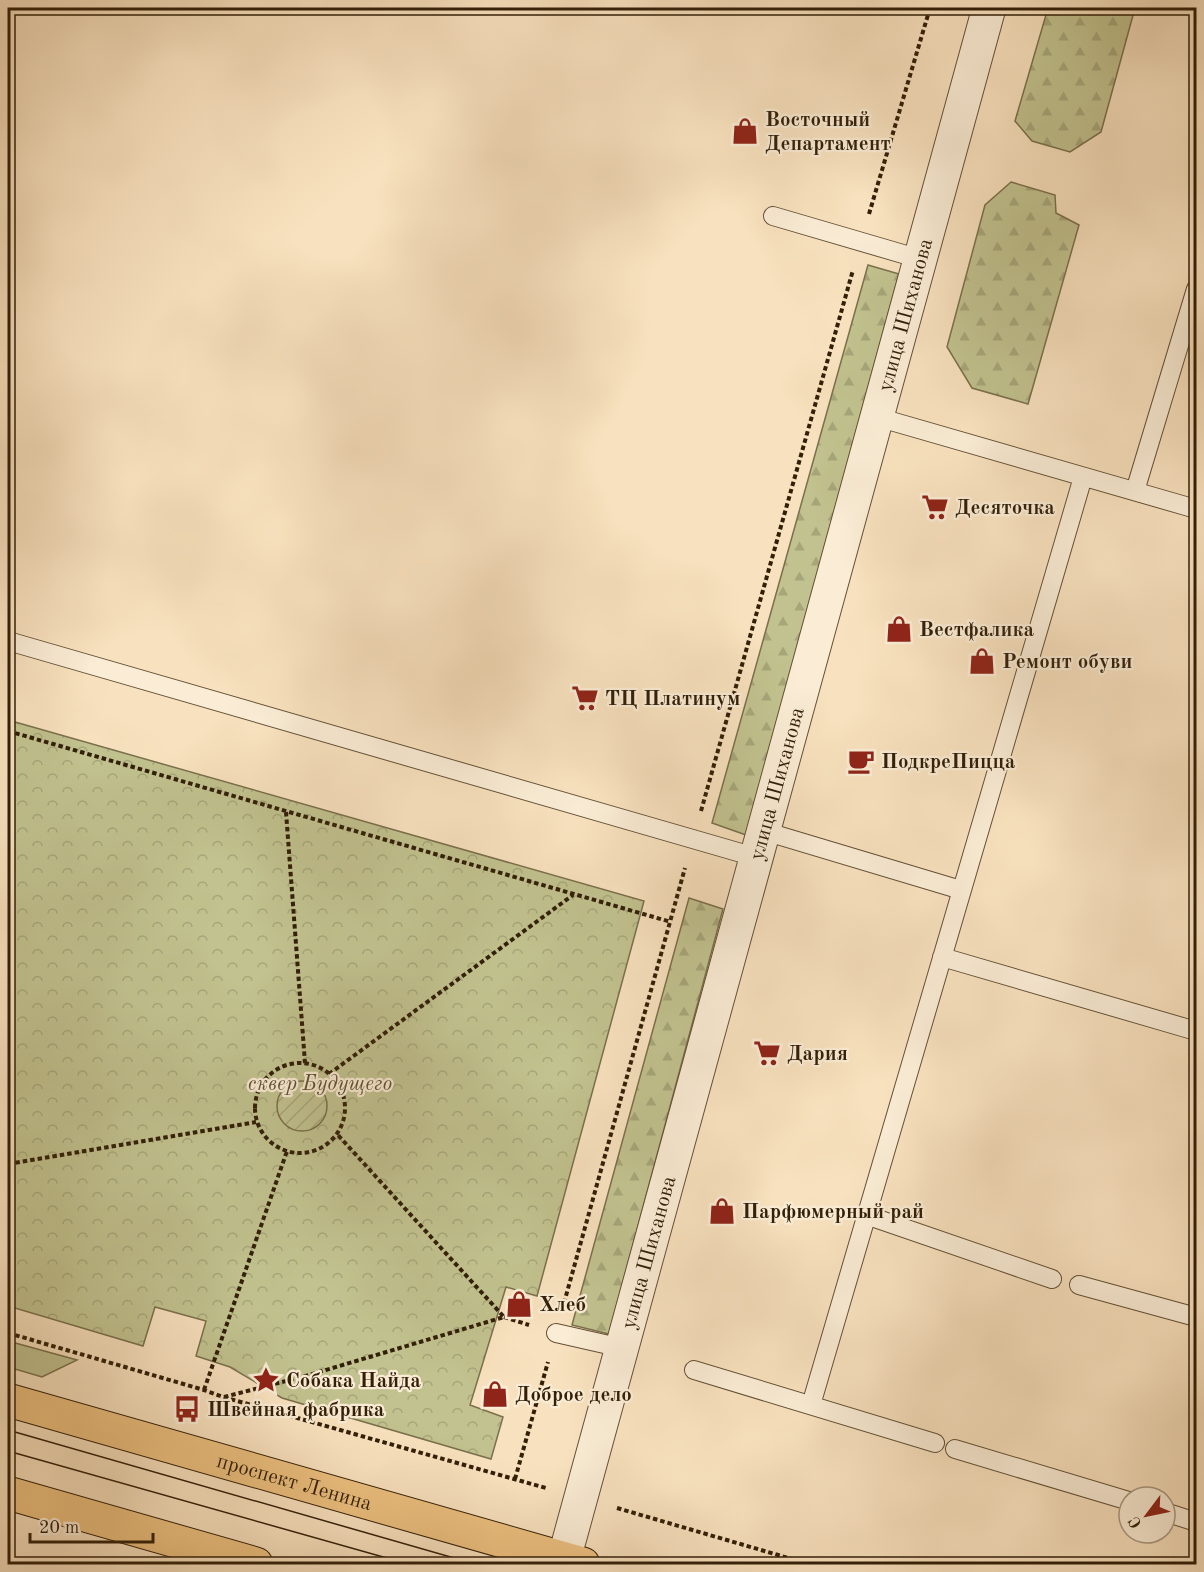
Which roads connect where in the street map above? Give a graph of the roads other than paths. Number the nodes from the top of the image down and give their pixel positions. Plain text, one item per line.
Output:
1 (989, 8) edge
2 (773, 216) dead end
3 (920, 260) junction
4 (1197, 288) edge
5 (877, 417) junction
6 (1083, 477) junction
7 (1134, 491) junction
8 (1197, 509) edge
9 (8, 641) edge
10 (760, 844) junction
11 (961, 891) junction
12 (942, 957) junction
13 (1197, 1031) edge
14 (866, 1215) junction
15 (1052, 1279) dead end
16 (1079, 1285) dead end
17 (1197, 1317) edge
18 (556, 1333) road end
19 (622, 1348) junction
20 (694, 1370) dead end
21 (8, 1400) edge
22 (810, 1405) junction
23 (935, 1443) dead end
24 (955, 1449) dead end
25 (8, 1493) edge
26 (1117, 1497) edge
27 (1177, 1516) edge
28 (1197, 1522) edge
29 (574, 1562) edge
30 (256, 1564) edge

1 - 3 street, улица Шиханова
2 - 3 lane
3 - 5 street, улица Шиханова
4 - 7 lane
5 - 6 lane
5 - 10 street, улица Шиханова
6 - 7 lane
6 - 11 lane
7 - 8 lane
9 - 10 lane
10 - 11 lane
10 - 19 street, улица Шиханова
11 - 12 lane
12 - 13 lane
12 - 14 lane
14 - 15 lane
14 - 22 lane
16 - 17 lane
18 - 19 lane
19 - 29 street, улица Шиханова
20 - 22 lane
21 - 29 highway, проспект Ленина
22 - 23 lane
24 - 26 lane
25 - 30 highway
27 - 28 lane

